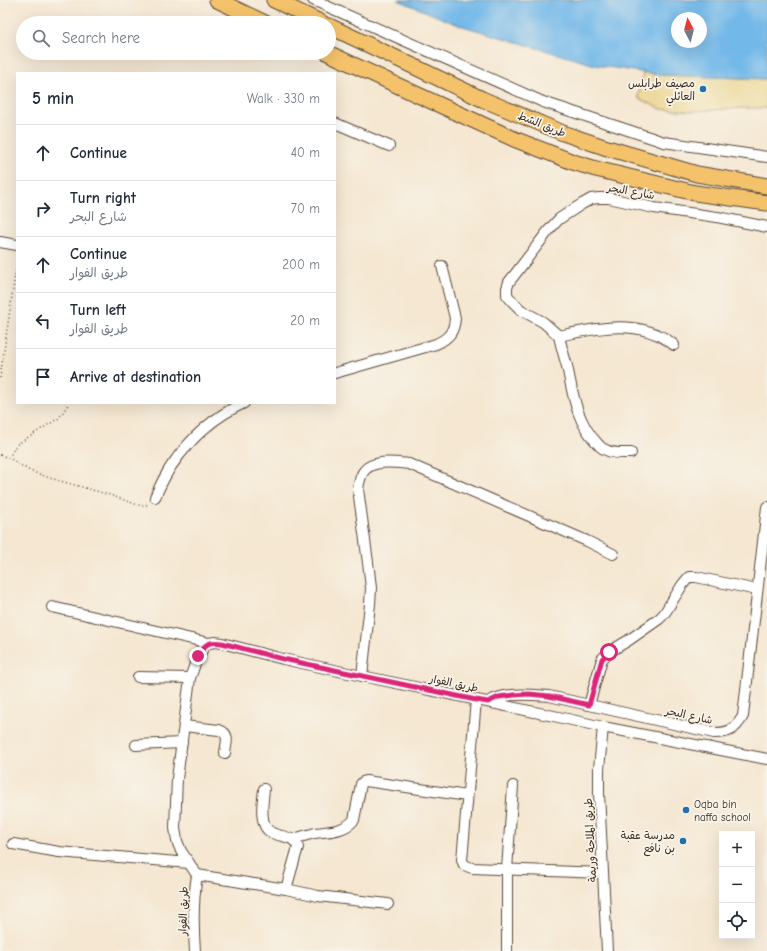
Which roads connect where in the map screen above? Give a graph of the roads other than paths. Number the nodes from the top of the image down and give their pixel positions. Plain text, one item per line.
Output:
1 (217, 0) edge
2 (274, 0) edge
3 (314, 0) edge
4 (250, 16) edge
5 (307, 16) edge
6 (336, 29) edge
7 (336, 57) edge
8 (336, 123) edge
9 (388, 146) dead end
10 (767, 157) edge
11 (767, 186) edge
12 (767, 203) edge
13 (767, 227) edge
14 (0, 242) edge
15 (16, 245) edge
16 (442, 266) dead end
17 (559, 336) junction
18 (674, 345) dead end
19 (336, 374) edge
20 (242, 404) edge
21 (631, 453) dead end
22 (155, 497) road end
23 (767, 507) edge
24 (613, 554) dead end
25 (757, 590) junction
26 (52, 607) dead end
27 (209, 643) junction
28 (362, 676) junction
29 (138, 677) dead end
30 (190, 678) junction
31 (476, 700) junction
32 (488, 702) junction
33 (589, 705) junction
34 (184, 726) junction
35 (603, 727) junction
36 (182, 743) junction
37 (136, 745) dead end
38 (226, 753) dead end
39 (767, 759) edge
40 (513, 786) dead end
41 (264, 789) dead end
42 (467, 796) junction
43 (293, 839) junction
44 (13, 844) dead end
45 (189, 863) junction
46 (507, 869) junction
47 (604, 873) junction
48 (197, 875) junction
49 (286, 890) junction
50 (388, 904) dead end
51 (195, 951) edge
52 (507, 951) edge
53 (607, 951) edge

1 - 4 highway
2 - 5 highway
3 - 10 street
6 - 11 highway, طريق الشط
7 - 12 highway
8 - 9 street
13 - 17 street, شارع البحر
14 - 15 street
16 - 19 street
17 - 18 street
17 - 21 street
20 - 22 street
23 - 25 street, شارع البحر
24 - 28 street
25 - 33 street
25 - 33 street, شارع البحر
26 - 27 street, طريق الفوار
27 - 28 street, طريق الفوار
27 - 30 street, طريق الفوار
28 - 31 street, طريق الفوار
29 - 30 street
30 - 34 street, طريق الفوار
31 - 32 street, طريق الفوار
31 - 42 street
32 - 33 street, شارع البحر
32 - 35 street, طريق الفوار
34 - 36 street, طريق الفوار
34 - 38 street
35 - 39 street, طريق الفوار
35 - 47 street, طريق الملاحة وريمة
36 - 37 street
36 - 45 street, طريق الفوار
40 - 46 street
41 - 43 street
42 - 43 street
42 - 46 street
43 - 49 street
44 - 45 street
45 - 48 street, طريق الفوار
46 - 47 street
46 - 52 street
47 - 53 street, طريق الملاحة وريمة
48 - 49 street
48 - 51 street, طريق الفوار
49 - 50 street

